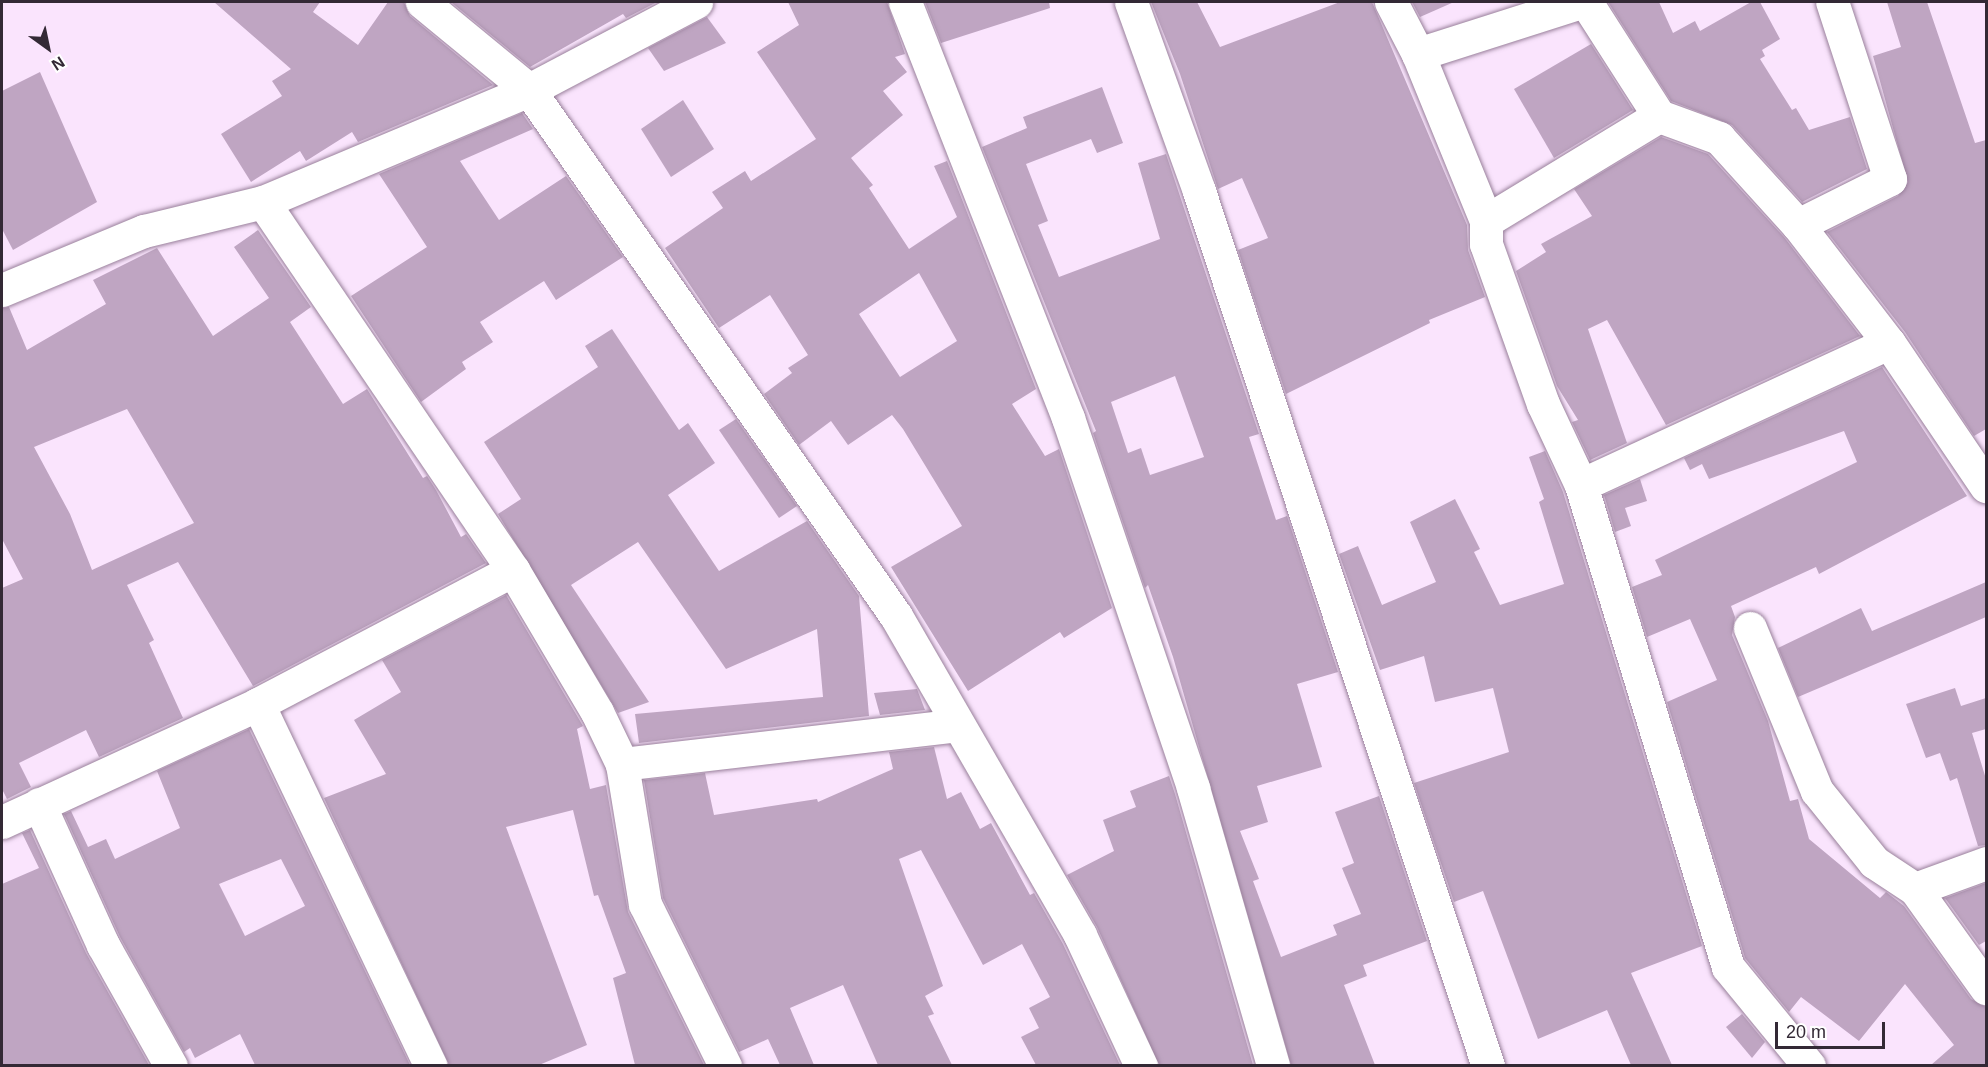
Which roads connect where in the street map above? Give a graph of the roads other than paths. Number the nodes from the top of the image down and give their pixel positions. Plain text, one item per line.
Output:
1 (422, 2) edge
2 (696, 2) edge
3 (905, 2) edge
4 (1131, 2) edge
5 (1391, 2) edge
6 (1581, 2) edge
7 (1586, 2) edge
8 (1832, 2) edge
9 (1418, 54) junction
10 (529, 90) junction
11 (1659, 116) junction
12 (263, 202) junction
13 (1486, 221) junction
14 (1798, 225) junction
15 (2, 290) edge
16 (1889, 343) junction
17 (1581, 485) junction
18 (1986, 486) edge
19 (513, 570) junction
20 (1750, 628) dead end
21 (258, 704) junction
22 (957, 725) junction
23 (621, 764) junction
24 (39, 804) junction
25 (2, 822) edge
26 (1986, 863) edge
27 (1915, 889) junction
28 (1986, 988) edge
29 (171, 1065) edge
30 (431, 1065) edge
31 (725, 1065) edge
32 (1141, 1065) edge
33 (1272, 1065) edge
34 (1488, 1065) edge
35 (1809, 1065) edge

1 - 10 street
2 - 10 street
3 - 33 street
4 - 34 street
5 - 9 street
6 - 9 street
7 - 11 street
8 - 14 street
9 - 13 street
10 - 12 street
10 - 22 street
11 - 13 street
11 - 14 street
12 - 15 street
12 - 19 street
13 - 17 street
14 - 16 street
16 - 17 street
16 - 18 street
17 - 35 street
19 - 21 street
19 - 23 street
20 - 27 street
21 - 24 street
21 - 30 street
22 - 23 street
22 - 32 street
23 - 31 street
24 - 25 street
24 - 29 street
26 - 27 street
27 - 28 street

